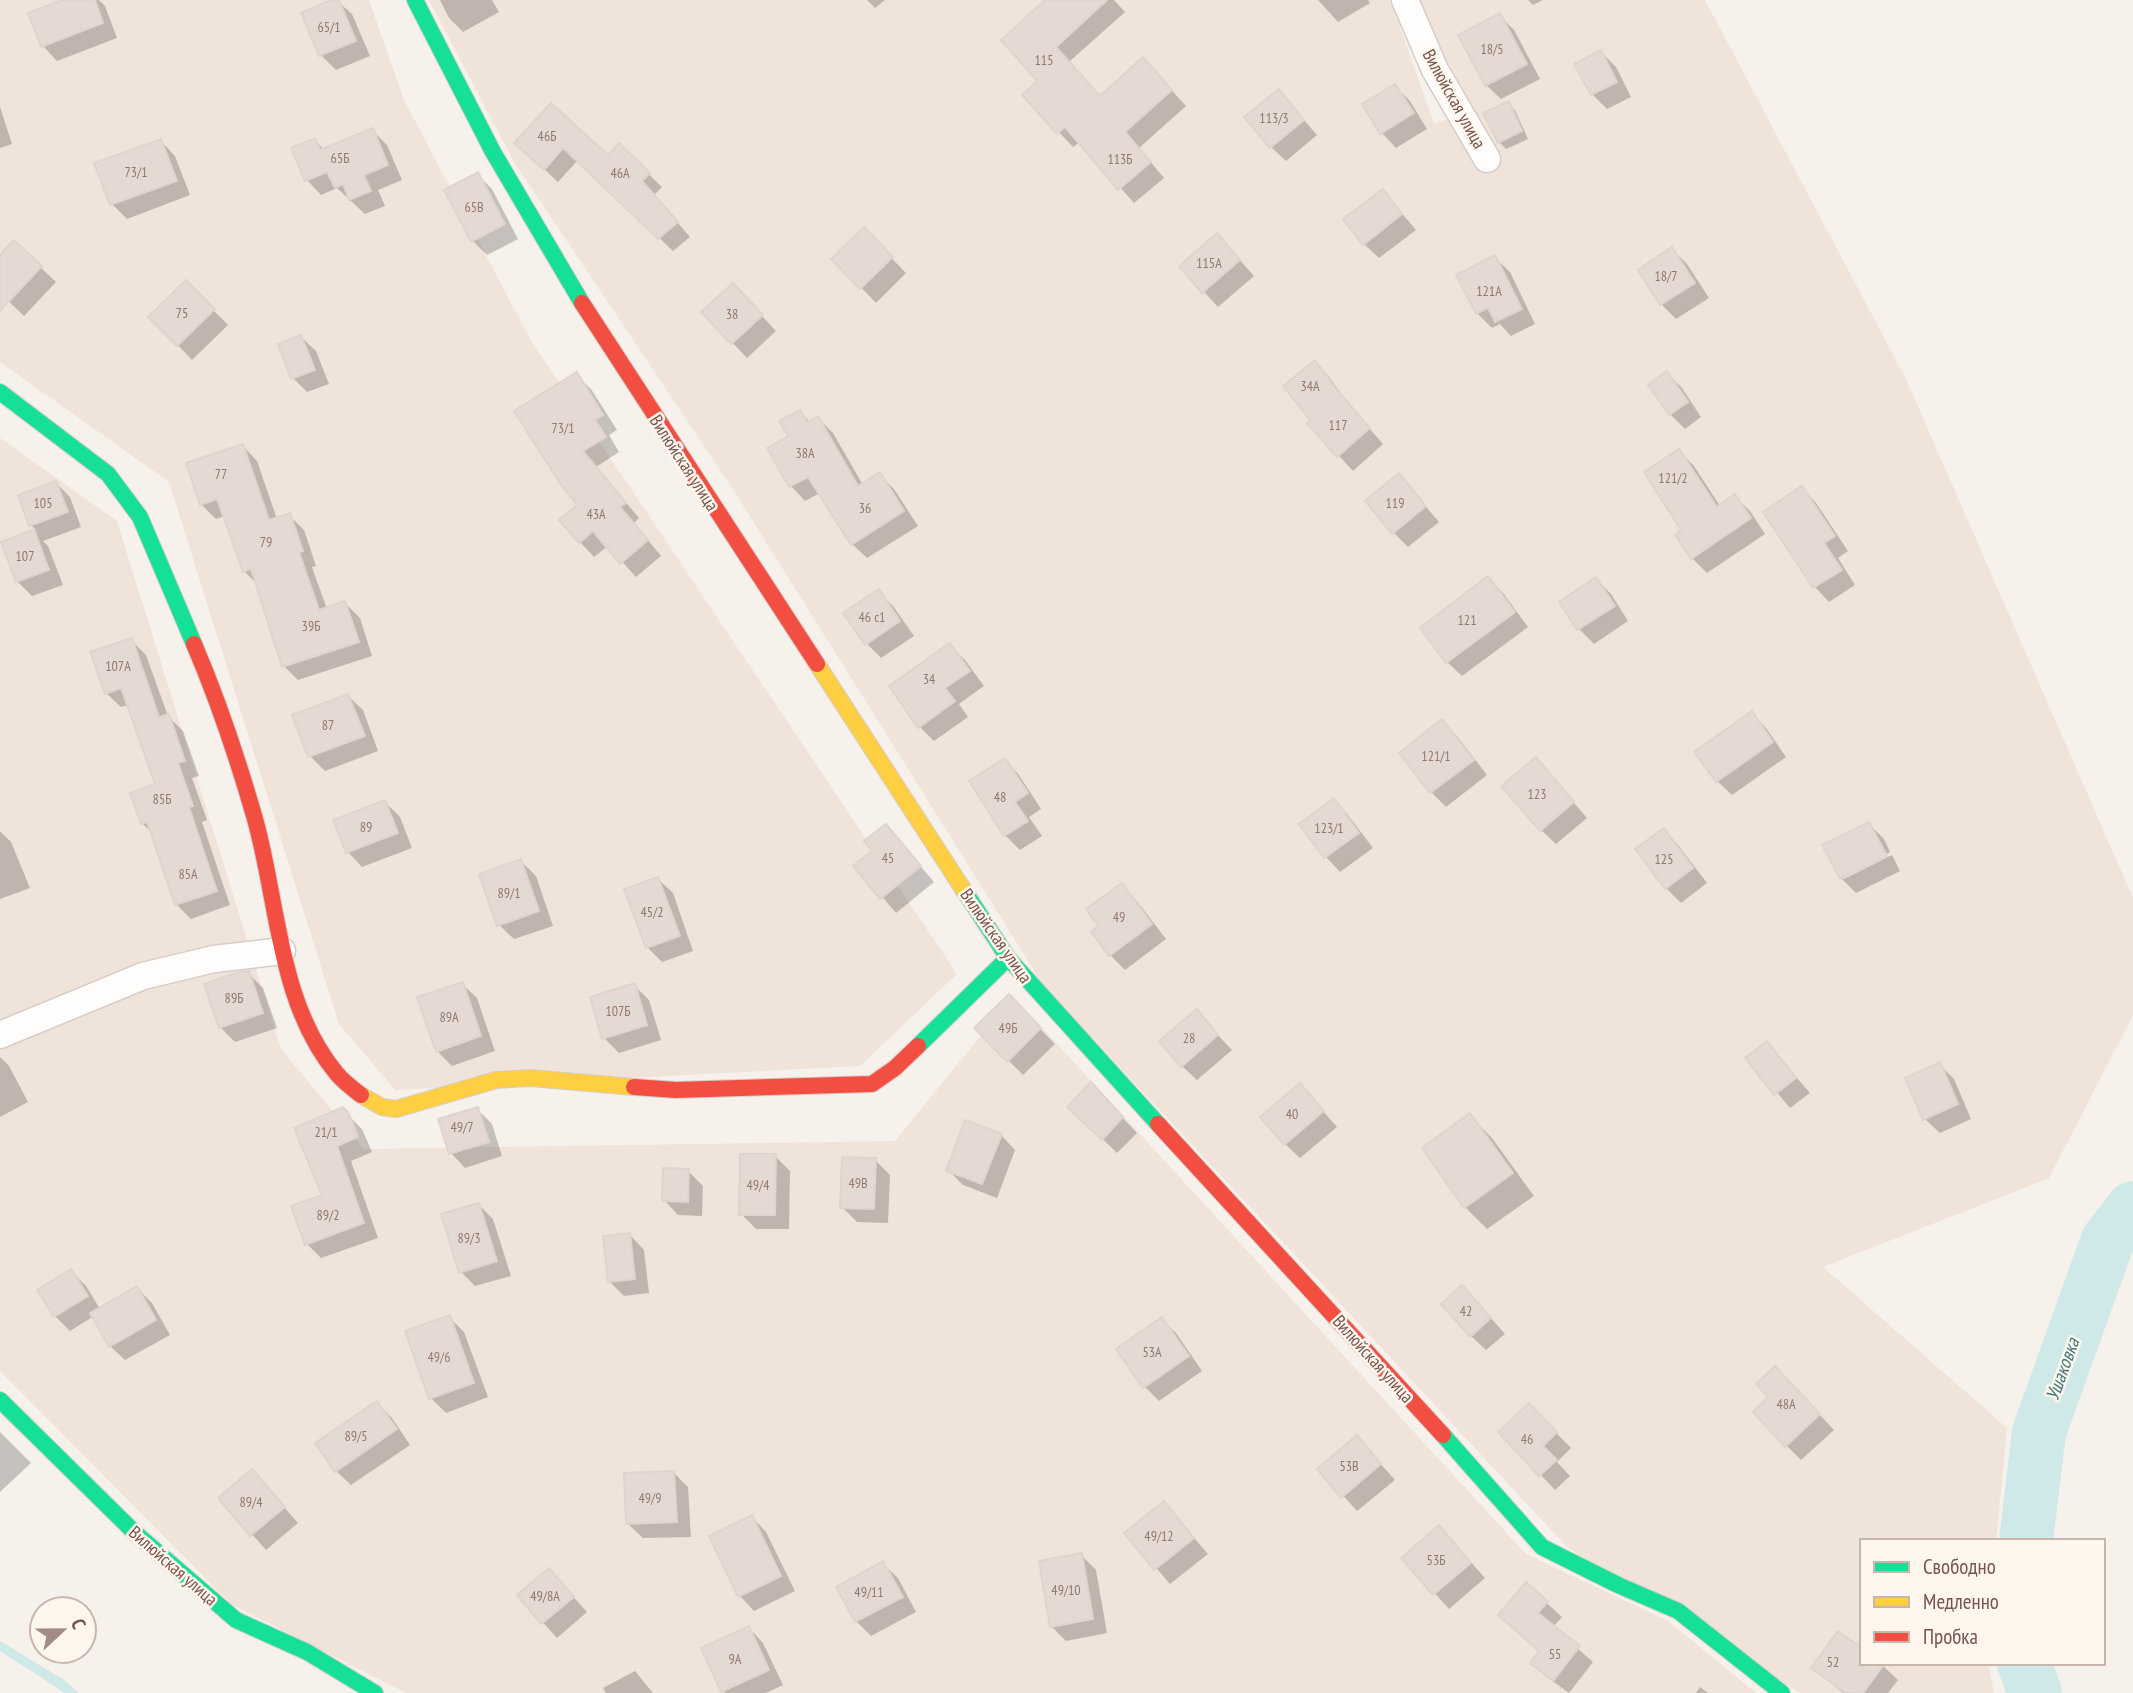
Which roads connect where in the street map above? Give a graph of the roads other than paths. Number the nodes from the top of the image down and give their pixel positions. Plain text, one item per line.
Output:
1 (415, 0) edge
2 (1405, 0) edge
3 (1487, 159) dead end
4 (0, 392) edge
5 (282, 951) junction
6 (1008, 958) junction
7 (0, 1035) edge
8 (0, 1399) edge
9 (375, 1693) edge
10 (1782, 1693) edge

1 - 6 street, Вилюйская улица
2 - 3 street, Вилюйская улица
4 - 5 street
5 - 6 street
5 - 7 street
6 - 10 street, Вилюйская улица
8 - 9 street, Вилюйская улица

